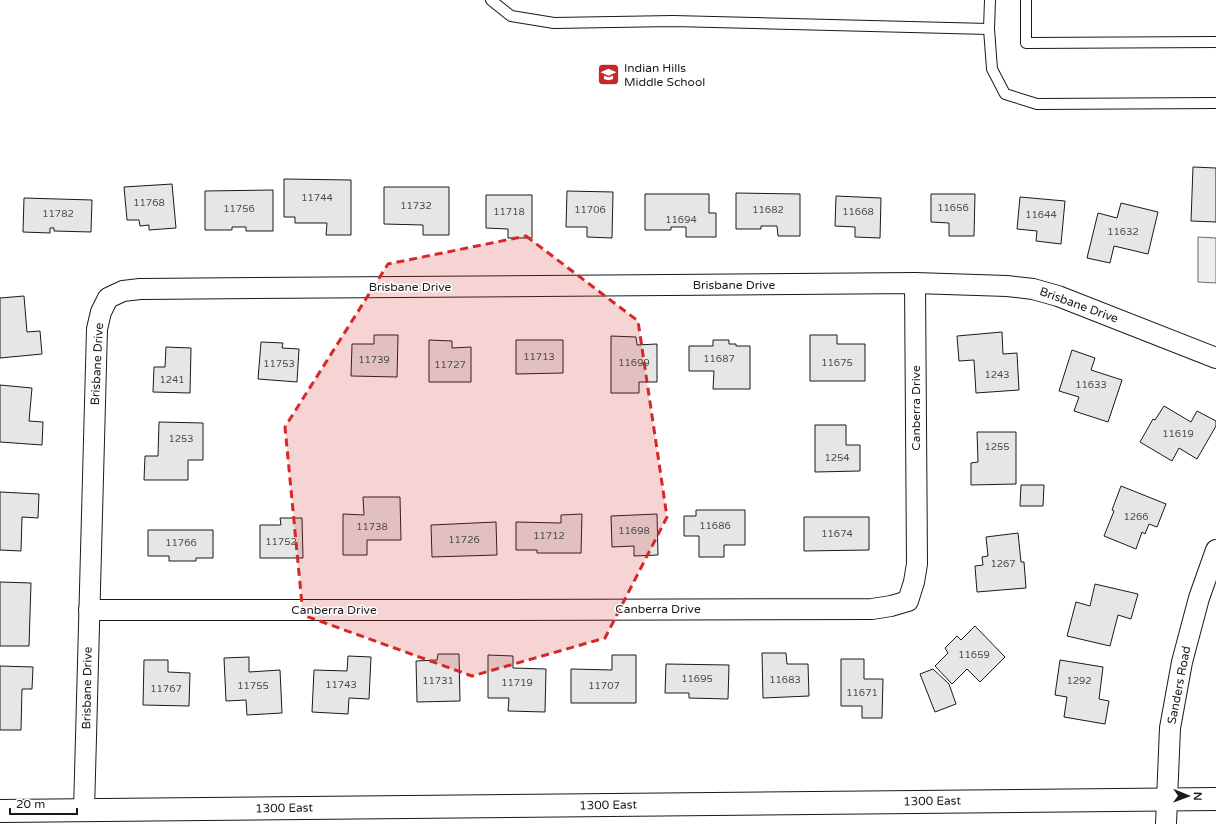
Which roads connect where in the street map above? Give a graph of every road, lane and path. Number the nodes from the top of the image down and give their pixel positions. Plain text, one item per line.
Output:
1 (491, 0) edge
2 (990, 0) edge
3 (1026, 0) edge
4 (989, 29) junction
5 (1216, 42) edge
6 (1216, 103) edge
7 (915, 283) junction
8 (1216, 358) edge
9 (1216, 550) edge
10 (89, 610) junction
11 (1166, 798) junction
12 (1216, 799) edge
13 (0, 811) edge
14 (84, 811) junction
15 (1166, 824) edge

1 - 4 lane
2 - 4 lane
3 - 5 lane
4 - 6 lane
7 - 8 street, Brisbane Drive
7 - 10 street, Brisbane Drive
7 - 10 street, Canberra Drive
9 - 11 street, Sanders Road
10 - 14 street, Brisbane Drive
11 - 12 main road, 1300 East
11 - 14 main road, 1300 East
11 - 15 street, Sanders Road
13 - 14 main road, 1300 East

